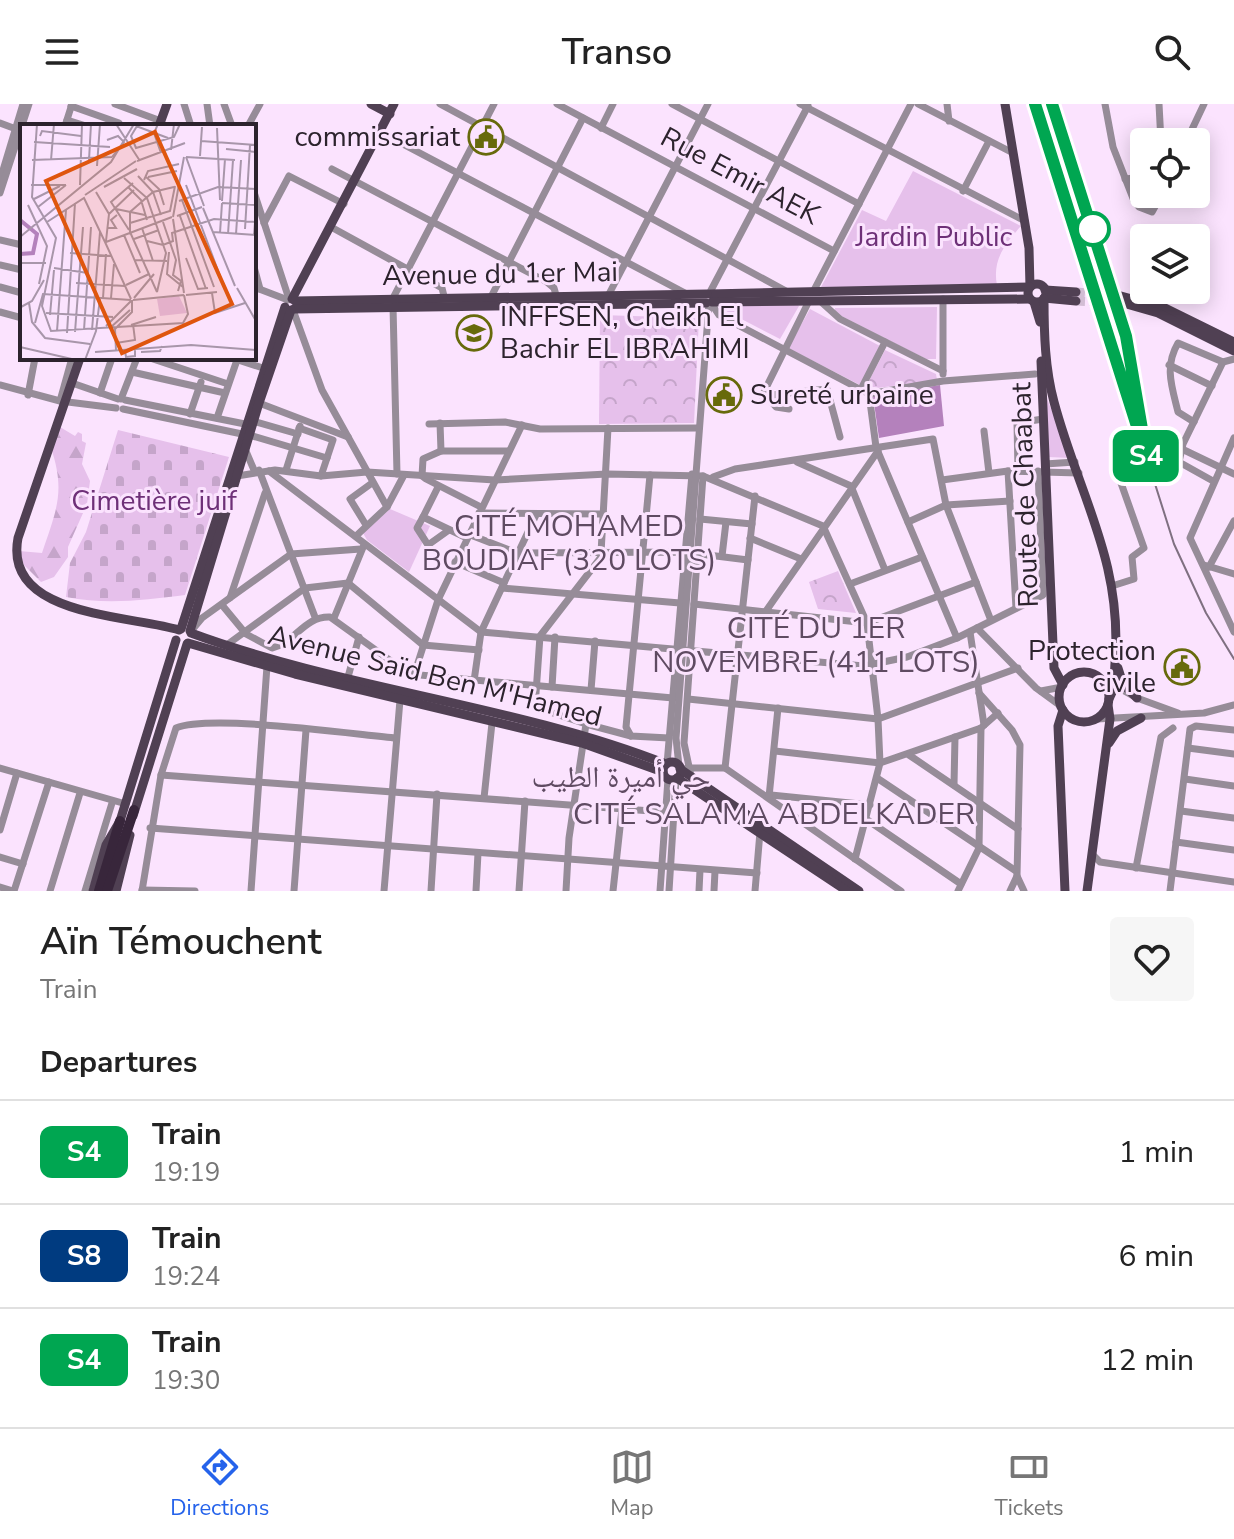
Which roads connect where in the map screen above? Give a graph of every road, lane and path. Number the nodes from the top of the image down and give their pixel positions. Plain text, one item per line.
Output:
1 (115, 104) edge
2 (167, 104) edge
3 (184, 104) edge
4 (207, 104) edge
5 (224, 104) edge
6 (260, 104) edge
7 (371, 104) edge
8 (440, 104) edge
9 (494, 104) edge
10 (557, 104) edge
11 (613, 104) edge
12 (672, 104) edge
13 (708, 104) edge
14 (911, 104) edge
15 (918, 104) edge
16 (947, 104) edge
17 (1005, 104) edge
18 (1105, 104) edge
19 (1159, 104) edge
20 (1204, 104) edge
21 (25, 105) edge
22 (72, 105) edge
23 (805, 105) edge
24 (125, 108) junction
25 (571, 108) edge
26 (392, 109) edge
27 (583, 118) junction
28 (700, 119) junction
29 (949, 121) junction
30 (0, 123) edge
31 (66, 123) edge
32 (117, 124) edge
33 (119, 124) edge
34 (161, 124) edge
35 (190, 124) edge
36 (210, 124) edge
37 (231, 124) edge
38 (249, 124) edge
39 (482, 126) junction
40 (601, 128) junction
41 (1160, 128) edge
42 (1193, 128) edge
43 (16, 129) junction
44 (380, 132) junction
45 (989, 141) junction
46 (14, 144) junction
47 (886, 151) junction
48 (1013, 153) junction
49 (780, 161) junction
50 (560, 167) junction
51 (676, 167) junction
52 (332, 169) dead end
53 (6, 171) junction
54 (458, 173) junction
55 (1130, 178) edge
56 (1125, 179) junction
57 (0, 180) edge
58 (355, 181) junction
59 (1130, 189) edge
60 (963, 191) junction
61 (0, 193) edge
62 (256, 198) edge
63 (344, 204) junction
64 (859, 204) junction
65 (755, 209) junction
66 (534, 215) junction
67 (650, 216) junction
68 (433, 220) junction
69 (1025, 221) junction
70 (264, 223) junction
71 (331, 227) junction
72 (0, 240) edge
73 (20, 245) edge
74 (834, 251) junction
75 (729, 259) junction
76 (509, 262) junction
77 (625, 262) junction
78 (0, 265) edge
79 (407, 268) junction
80 (20, 270) edge
81 (0, 287) edge
82 (258, 290) edge
83 (20, 292) edge
84 (788, 292) junction
85 (1037, 293) junction
86 (609, 294) junction
87 (687, 294) junction
88 (492, 295) junction
89 (811, 297) junction
90 (709, 299) junction
91 (943, 299) junction
92 (556, 300) junction
93 (1060, 300) junction
94 (444, 301) junction
95 (820, 301) junction
96 (393, 302) junction
97 (290, 305) junction
98 (0, 312) edge
99 (20, 317) edge
100 (1044, 317) junction
101 (885, 342) junction
102 (1234, 342) edge
103 (783, 349) junction
104 (1234, 351) edge
105 (1234, 359) edge
106 (35, 360) edge
107 (72, 360) edge
108 (79, 360) edge
109 (111, 360) edge
110 (136, 360) edge
111 (156, 360) edge
112 (235, 360) edge
113 (238, 360) edge
114 (161, 362) junction
115 (1223, 362) junction
116 (1169, 365) junction
117 (263, 368) junction
118 (189, 371) junction
119 (132, 372) junction
120 (1035, 374) dead end
121 (203, 376) junction
122 (943, 376) junction
123 (156, 377) junction
124 (72, 383) junction
125 (186, 383) junction
126 (0, 385) edge
127 (199, 385) junction
128 (1212, 386) junction
129 (226, 388) junction
130 (861, 389) junction
131 (100, 393) junction
132 (869, 394) junction
133 (28, 395) junction
134 (765, 395) junction
135 (63, 402) junction
136 (121, 403) junction
137 (259, 403) junction
138 (789, 409) dead end
139 (176, 411) junction
140 (190, 414) junction
141 (530, 416) dead end
142 (217, 418) junction
143 (1043, 419) junction
144 (230, 421) junction
145 (175, 422) junction
146 (1194, 422) junction
147 (440, 423) junction
148 (429, 424) dead end
149 (522, 425) junction
150 (300, 427) junction
151 (247, 428) junction
152 (531, 428) junction
153 (608, 428) junction
154 (699, 428) junction
155 (984, 431) dead end
156 (228, 432) junction
157 (348, 437) junction
158 (840, 437) dead end
159 (1233, 442) edge
160 (294, 448) junction
161 (245, 449) junction
162 (877, 449) junction
163 (1184, 450) junction
164 (441, 451) junction
165 (508, 451) junction
166 (327, 458) junction
167 (797, 462) junction
168 (1075, 462) junction
169 (1220, 467) junction
170 (1043, 469) junction
171 (257, 470) junction
172 (269, 471) junction
173 (289, 471) junction
174 (1008, 471) junction
175 (1018, 471) junction
176 (367, 472) junction
177 (989, 473) junction
178 (1079, 473) junction
179 (607, 474) junction
180 (697, 474) junction
181 (1234, 474) edge
182 (401, 475) junction
183 (650, 475) junction
184 (237, 476) junction
185 (321, 476) junction
186 (422, 476) junction
187 (713, 477) junction
188 (495, 480) junction
189 (942, 480) junction
190 (1213, 481) junction
191 (372, 483) junction
192 (1121, 483) dead end
193 (287, 484) junction
194 (851, 486) junction
195 (438, 487) junction
196 (265, 493) junction
197 (755, 496) junction
198 (1010, 501) junction
199 (946, 505) junction
200 (387, 507) junction
201 (480, 510) junction
202 (604, 514) junction
203 (536, 515) junction
204 (423, 517) junction
205 (700, 519) junction
206 (1234, 521) edge
207 (726, 522) junction
208 (908, 522) junction
209 (752, 524) junction
210 (366, 525) junction
211 (823, 526) junction
212 (449, 530) junction
213 (356, 536) junction
214 (467, 536) junction
215 (750, 538) junction
216 (363, 546) junction
217 (603, 552) junction
218 (691, 552) junction
219 (517, 553) junction
220 (642, 553) junction
221 (291, 554) junction
222 (722, 556) junction
223 (922, 557) junction
224 (801, 559) junction
225 (748, 560) junction
226 (455, 562) junction
227 (1199, 562) junction
228 (1209, 567) junction
229 (885, 570) junction
230 (1234, 574) edge
231 (976, 582) junction
232 (348, 583) junction
233 (850, 584) junction
234 (503, 586) junction
235 (1112, 586) junction
236 (305, 588) junction
237 (574, 594) junction
238 (938, 597) junction
239 (438, 600) junction
240 (639, 600) junction
241 (225, 603) junction
242 (680, 603) junction
243 (694, 604) junction
244 (1016, 608) junction
245 (742, 609) junction
246 (766, 611) junction
247 (315, 617) junction
248 (334, 618) junction
249 (990, 618) junction
250 (867, 623) junction
251 (974, 630) junction
252 (481, 632) junction
253 (1234, 632) edge
254 (246, 634) junction
255 (184, 635) junction
256 (540, 636) junction
257 (359, 637) junction
258 (555, 637) junction
259 (957, 638) junction
260 (595, 641) junction
261 (634, 643) junction
262 (228, 644) junction
263 (423, 645) junction
264 (683, 648) junction
265 (479, 650) junction
266 (738, 652) junction
267 (270, 656) junction
268 (1116, 657) junction
269 (873, 664) junction
270 (1018, 668) junction
271 (414, 675) junction
272 (348, 677) junction
273 (1099, 677) junction
274 (474, 681) junction
275 (978, 683) junction
276 (1115, 685) junction
277 (538, 686) junction
278 (1062, 686) junction
279 (552, 687) junction
280 (591, 690) junction
281 (1040, 691) junction
282 (979, 693) junction
283 (630, 694) junction
284 (673, 698) junction
285 (1137, 698) junction
286 (688, 699) junction
287 (400, 700) junction
288 (1109, 702) junction
289 (732, 704) junction
290 (1234, 705) edge
291 (778, 708) junction
292 (1062, 709) junction
293 (998, 713) junction
294 (1188, 714) junction
295 (1141, 718) junction
296 (878, 719) junction
297 (1097, 719) junction
298 (1110, 719) junction
299 (492, 723) junction
300 (586, 724) junction
301 (263, 726) junction
302 (983, 726) junction
303 (1173, 728) dead end
304 (306, 730) junction
305 (1234, 730) edge
306 (631, 736) junction
307 (955, 737) junction
308 (396, 738) junction
309 (669, 738) junction
310 (583, 740) junction
311 (1188, 748) junction
312 (1106, 750) junction
313 (775, 751) junction
314 (1234, 754) edge
315 (909, 755) junction
316 (880, 763) junction
317 (0, 768) edge
318 (725, 768) junction
319 (676, 771) junction
320 (17, 773) junction
321 (161, 775) junction
322 (877, 778) junction
323 (1185, 779) junction
324 (49, 782) junction
325 (259, 783) junction
326 (954, 785) junction
327 (301, 786) junction
328 (1234, 786) edge
329 (392, 791) junction
330 (80, 793) junction
331 (437, 794) junction
332 (769, 797) junction
333 (484, 798) junction
334 (525, 801) junction
335 (981, 804) junction
336 (122, 805) junction
337 (573, 805) junction
338 (870, 805) junction
339 (622, 809) junction
340 (1181, 811) junction
341 (665, 812) junction
342 (1234, 818) edge
343 (866, 819) junction
344 (120, 821) junction
345 (150, 828) junction
346 (1018, 829) junction
347 (0, 830) edge
348 (760, 832) junction
349 (255, 836) junction
350 (297, 839) junction
351 (1176, 842) junction
352 (388, 847) junction
353 (979, 848) junction
354 (434, 850) junction
355 (1234, 850) edge
356 (478, 853) junction
357 (1092, 854) junction
358 (521, 855) junction
359 (0, 857) edge
360 (568, 858) junction
361 (855, 859) junction
362 (616, 862) junction
363 (1100, 862) junction
364 (23, 864) junction
365 (1090, 867) junction
366 (667, 868) junction
367 (1136, 868) junction
368 (700, 870) junction
369 (715, 871) junction
370 (757, 873) junction
371 (1172, 873) junction
372 (1017, 874) junction
373 (1234, 882) edge
374 (0, 887) edge
375 (959, 888) edge
376 (142, 890) edge
377 (14, 891) edge
378 (50, 891) edge
379 (85, 891) edge
380 (93, 891) edge
381 (99, 891) edge
382 (107, 891) edge
383 (116, 891) edge
384 (195, 891) edge
385 (251, 891) edge
386 (294, 891) edge
387 (384, 891) edge
388 (431, 891) edge
389 (476, 891) edge
390 (519, 891) edge
391 (566, 891) edge
392 (613, 891) edge
393 (660, 891) edge
394 (669, 891) edge
395 (699, 891) edge
396 (714, 891) edge
397 (755, 891) edge
398 (845, 891) edge
399 (859, 891) edge
400 (901, 891) edge
401 (1010, 891) edge
402 (1024, 891) edge
403 (1065, 891) edge
404 (1087, 891) edge
405 (1170, 891) edge
406 (1224, 891) edge

1 - 24 street
2 - 34 main road
3 - 35 street
4 - 36 street
5 - 37 street
6 - 38 street
7 - 26 main road
8 - 39 street
9 - 39 street
10 - 25 street, Rue Emir AEK
11 - 40 street
12 - 28 street
13 - 28 street
14 - 47 street
15 - 29 street
16 - 29 street
17 - 48 main road
18 - 56 street
19 - 41 street
20 - 42 street
21 - 43 street
21 - 46 street
22 - 31 street
22 - 32 street
23 - 47 street
23 - 49 street
24 - 33 street
24 - 34 street
25 - 27 street, Rue Emir AEK
26 - 44 main road
27 - 40 street, Rue Emir AEK
27 - 50 street
28 - 49 street
28 - 51 street
29 - 45 street
30 - 43 street
39 - 50 street
39 - 54 street
40 - 51 street, Rue Emir AEK
43 - 46 street
44 - 54 street
44 - 58 main road
45 - 48 street
45 - 60 street
46 - 53 street
47 - 60 street
47 - 64 street
48 - 69 main road
49 - 64 street
49 - 65 street
50 - 66 street
50 - 67 street
51 - 65 street, Rue Emir AEK
51 - 67 street
52 - 58 street
53 - 57 street
53 - 61 street
54 - 66 street
54 - 68 street
55 - 56 street
56 - 59 street
58 - 63 main road
58 - 68 street
60 - 69 street
62 - 70 street
63 - 70 street
63 - 71 main road
64 - 74 street
65 - 74 street, Rue Emir AEK
65 - 75 street
66 - 76 street
66 - 77 street
67 - 75 street
67 - 77 street
68 - 76 street
68 - 79 street
69 - 85 main road
70 - 97 street
71 - 79 street
71 - 97 main road
72 - 73 street
74 - 89 street
75 - 84 street
75 - 90 street
76 - 88 street
76 - 92 street
77 - 86 street
77 - 87 street
78 - 80 street
79 - 94 street
79 - 96 street
81 - 83 street
82 - 97 street
84 - 89 main road
84 - 90 main road
85 - 89 main road
85 - 91 main road
85 - 93 main road
85 - 93 main road
85 - 100 main road, Route de Chaabat
85 - 143 main road, Route de Chaabat
86 - 87 main road, Avenue du 1er Mai
86 - 92 main road, Avenue du 1er Mai
87 - 90 main road, Avenue du 1er Mai
88 - 92 main road, Avenue du 1er Mai
88 - 94 main road, Avenue du 1er Mai
89 - 90 main road
89 - 95 main road
89 - 103 street
90 - 92 main road, Avenue du 1er Mai
90 - 103 street
90 - 154 street
91 - 95 main road
91 - 122 street
92 - 94 main road, Avenue du 1er Mai
93 - 100 main road
94 - 96 main road, Avenue du 1er Mai
95 - 101 street
96 - 97 main road, Avenue du 1er Mai
96 - 182 street
97 - 117 main road
97 - 137 main road
97 - 157 street
98 - 99 street
100 - 168 main road, Route de Chaabat
101 - 122 street
101 - 130 street
102 - 104 main road
103 - 130 street
103 - 134 street
105 - 115 street
106 - 133 street
107 - 135 street
108 - 124 main road
109 - 131 street
110 - 119 street
111 - 114 street
112 - 129 street
113 - 117 street
114 - 118 street
114 - 123 street
115 - 116 street
115 - 128 street
116 - 128 street
116 - 146 street
117 - 151 main road
118 - 121 street
118 - 125 street
119 - 123 street
119 - 136 street
120 - 122 street
121 - 127 street
121 - 129 street
122 - 132 street
123 - 125 street
124 - 131 street
124 - 135 main road
125 - 127 street
126 - 133 street
127 - 129 street
127 - 140 street
128 - 146 street
129 - 142 street
130 - 132 street
131 - 136 street
132 - 162 street
133 - 135 street
134 - 138 street
134 - 158 street
135 - 136 street
135 - 255 main road
136 - 139 street
136 - 145 street
137 - 150 street
137 - 151 main road
139 - 140 street
139 - 145 street
140 - 142 street
141 - 152 street
142 - 144 street
143 - 170 main road, Route de Chaabat
143 - 175 street
144 - 151 street
144 - 156 street
145 - 156 street
146 - 163 street
147 - 148 street
147 - 149 street
147 - 164 street
149 - 152 street
149 - 165 street
150 - 151 street
150 - 157 street
150 - 160 street
150 - 166 street
151 - 156 street
151 - 160 street
151 - 161 main road
151 - 255 main road
152 - 153 street
153 - 154 street
153 - 179 street
154 - 180 street
155 - 177 street
157 - 176 street
159 - 169 street
160 - 166 street
160 - 173 street
161 - 171 street
161 - 184 main road
162 - 167 street
162 - 189 street
162 - 194 street
162 - 208 street
163 - 169 street
163 - 190 street
164 - 165 street
164 - 186 street
165 - 188 street
166 - 185 street
167 - 187 street
167 - 194 street
168 - 170 street
168 - 178 main road, Route de Chaabat
169 - 181 street
169 - 190 street
170 - 175 street
170 - 178 street
170 - 244 street
170 - 278 main road, Route de Chaabat
171 - 172 street
171 - 184 street
171 - 196 street
172 - 173 street
172 - 193 street
173 - 185 street
173 - 193 street
174 - 175 street
174 - 177 street
174 - 198 street
176 - 182 street
176 - 185 street
176 - 191 street
177 - 189 street
178 - 235 main road, Route de Chaabat
179 - 183 street
179 - 188 street
179 - 202 street
180 - 183 street
180 - 187 street
180 - 205 street
180 - 218 street
182 - 186 street
182 - 200 street
183 - 220 street
184 - 255 main road
186 - 188 street
186 - 195 street
187 - 197 street
188 - 201 street
189 - 199 street
190 - 227 street
191 - 200 street
191 - 210 street
192 - 235 street
193 - 213 street
194 - 211 street
194 - 229 street
195 - 201 street
195 - 204 street
196 - 221 street
196 - 241 street
197 - 209 street
197 - 211 street
198 - 199 street
198 - 244 street
199 - 208 street
199 - 231 street
200 - 210 street
201 - 203 street
201 - 214 street
202 - 203 street
202 - 217 street
203 - 219 street
204 - 212 street
204 - 212 street
205 - 207 street
205 - 218 street
206 - 228 street
207 - 209 street
207 - 222 street
208 - 223 street
209 - 215 street
210 - 213 street
211 - 224 street
211 - 233 street
212 - 214 street
213 - 216 street
214 - 219 street
214 - 226 street
215 - 224 street
215 - 225 street
216 - 221 street
216 - 232 street
216 - 239 street
217 - 219 street
217 - 220 street
217 - 237 street
218 - 220 street
218 - 222 street
218 - 242 street
218 - 243 street
218 - 264 street
219 - 234 street
220 - 240 street
221 - 236 street
221 - 241 street
222 - 225 street
223 - 229 street
223 - 238 street
224 - 246 street
225 - 245 street
226 - 234 street
226 - 239 street
227 - 228 street
227 - 253 street
228 - 230 street
229 - 233 street
231 - 238 street
231 - 249 street
232 - 236 street
232 - 248 street
232 - 263 street
233 - 250 street
234 - 237 street
234 - 252 street
235 - 268 main road, Route de Chaabat
236 - 247 street
236 - 254 street
237 - 240 street
237 - 256 street
238 - 250 street
238 - 259 street
239 - 252 street
239 - 263 street
240 - 242 street
240 - 261 street
241 - 254 street
241 - 255 street
242 - 264 street
243 - 245 street
243 - 264 street
244 - 249 street
245 - 246 street
245 - 266 street
246 - 250 street
247 - 248 street
247 - 267 street
248 - 257 street
249 - 251 street
250 - 269 street
251 - 259 street
251 - 270 street
251 - 275 street
252 - 256 street
252 - 265 street
254 - 262 street
254 - 267 street
255 - 262 main road, Avenue Saïd Ben M'Hamed
255 - 267 main road, Avenue Saïd Ben M'Hamed
255 - 336 main road
256 - 258 street
256 - 277 street
257 - 271 street
257 - 272 street
258 - 260 street
258 - 279 street
259 - 269 street
260 - 261 street
260 - 280 street
261 - 264 street
261 - 283 street
262 - 267 main road, Avenue Saïd Ben M'Hamed
263 - 265 street
263 - 271 street
264 - 266 street
264 - 284 street
264 - 286 street
264 - 319 street
265 - 274 street
266 - 269 street
266 - 289 street
267 - 272 main road, Avenue Saïd Ben M'Hamed
267 - 287 main road, Avenue Saïd Ben M'Hamed
267 - 301 street
268 - 276 main road, Route de Chaabat
268 - 285 main road
269 - 296 street
270 - 275 street
270 - 281 street
271 - 274 street
272 - 310 main road, Avenue Saïd Ben M'Hamed
273 - 276 street
273 - 278 main road
273 - 288 main road
274 - 277 street
275 - 282 street
275 - 296 street
276 - 285 street
276 - 288 main road, Route de Chaabat
277 - 279 street
277 - 300 street
278 - 281 street
278 - 292 main road
279 - 280 street
280 - 283 street
281 - 292 street
282 - 293 street
282 - 302 street
283 - 284 street
283 - 306 street
284 - 309 street
285 - 294 street
286 - 289 street
286 - 319 street
287 - 299 main road, Avenue Saïd Ben M'Hamed
287 - 308 street
288 - 297 main road
288 - 298 main road
289 - 291 street
289 - 318 street
290 - 294 street
291 - 296 street
291 - 313 street
292 - 297 main road
292 - 403 main road
293 - 302 street
293 - 346 street
294 - 295 street
295 - 298 street
295 - 312 main road
296 - 316 street
297 - 298 street
298 - 312 main road
299 - 310 main road, Avenue Saïd Ben M'Hamed
299 - 333 street
300 - 306 street
300 - 310 street
301 - 304 street
301 - 321 street
301 - 325 street
302 - 307 street
302 - 335 street
303 - 367 street
304 - 308 street
304 - 327 street
305 - 311 street
306 - 309 street
307 - 315 street
307 - 326 street
308 - 329 street
309 - 319 street
310 - 319 main road, Avenue Saïd Ben M'Hamed
310 - 337 street
311 - 314 street
311 - 323 street
312 - 357 main road
313 - 316 street
313 - 332 street
315 - 316 street
315 - 326 street
316 - 322 street
317 - 320 street
318 - 319 street
318 - 332 street
319 - 341 street
319 - 348 main road, Avenue Saïd Ben M'Hamed
319 - 366 street
319 - 399 main road, Avenue Saïd Ben M'Hamed
320 - 324 street
320 - 347 street
321 - 325 street
321 - 345 street
322 - 338 street
322 - 353 street
323 - 328 street
323 - 340 street
324 - 330 street
324 - 364 street
325 - 327 street
325 - 349 street
326 - 335 street
327 - 329 street
327 - 350 street
329 - 331 street
329 - 352 street
330 - 336 street
330 - 378 street
331 - 333 street
331 - 354 street
332 - 338 street
332 - 361 street
333 - 334 street
334 - 337 street
334 - 358 street
335 - 346 street
335 - 353 street
336 - 344 main road
336 - 379 street
336 - 382 highway
336 - 383 main road
337 - 339 street
337 - 360 street
338 - 343 street
339 - 341 street
339 - 362 street
340 - 342 street
340 - 351 street
341 - 366 street
343 - 361 street
343 - 375 street
344 - 380 main road
344 - 381 highway
345 - 349 street
345 - 376 street
346 - 372 street
348 - 370 street
348 - 398 main road, Avenue Saïd Ben M'Hamed
349 - 350 street
349 - 385 street
350 - 352 street
350 - 386 street
351 - 355 street
351 - 371 street
352 - 354 street
352 - 387 street
353 - 372 street
353 - 375 street
354 - 356 street
354 - 388 street
356 - 358 street
356 - 389 street
357 - 363 street
357 - 365 main road
358 - 360 street
358 - 390 street
359 - 364 street
360 - 362 street
360 - 391 street
361 - 400 street
362 - 366 street
362 - 392 street
363 - 365 street
363 - 367 street
364 - 377 street
365 - 404 main road
366 - 368 street
366 - 393 street
366 - 394 street
367 - 371 street
368 - 369 street
368 - 395 street
369 - 370 street
369 - 396 street
370 - 397 street
371 - 373 street
371 - 405 street
372 - 401 street
372 - 402 street
373 - 406 street
374 - 377 street
376 - 384 street

